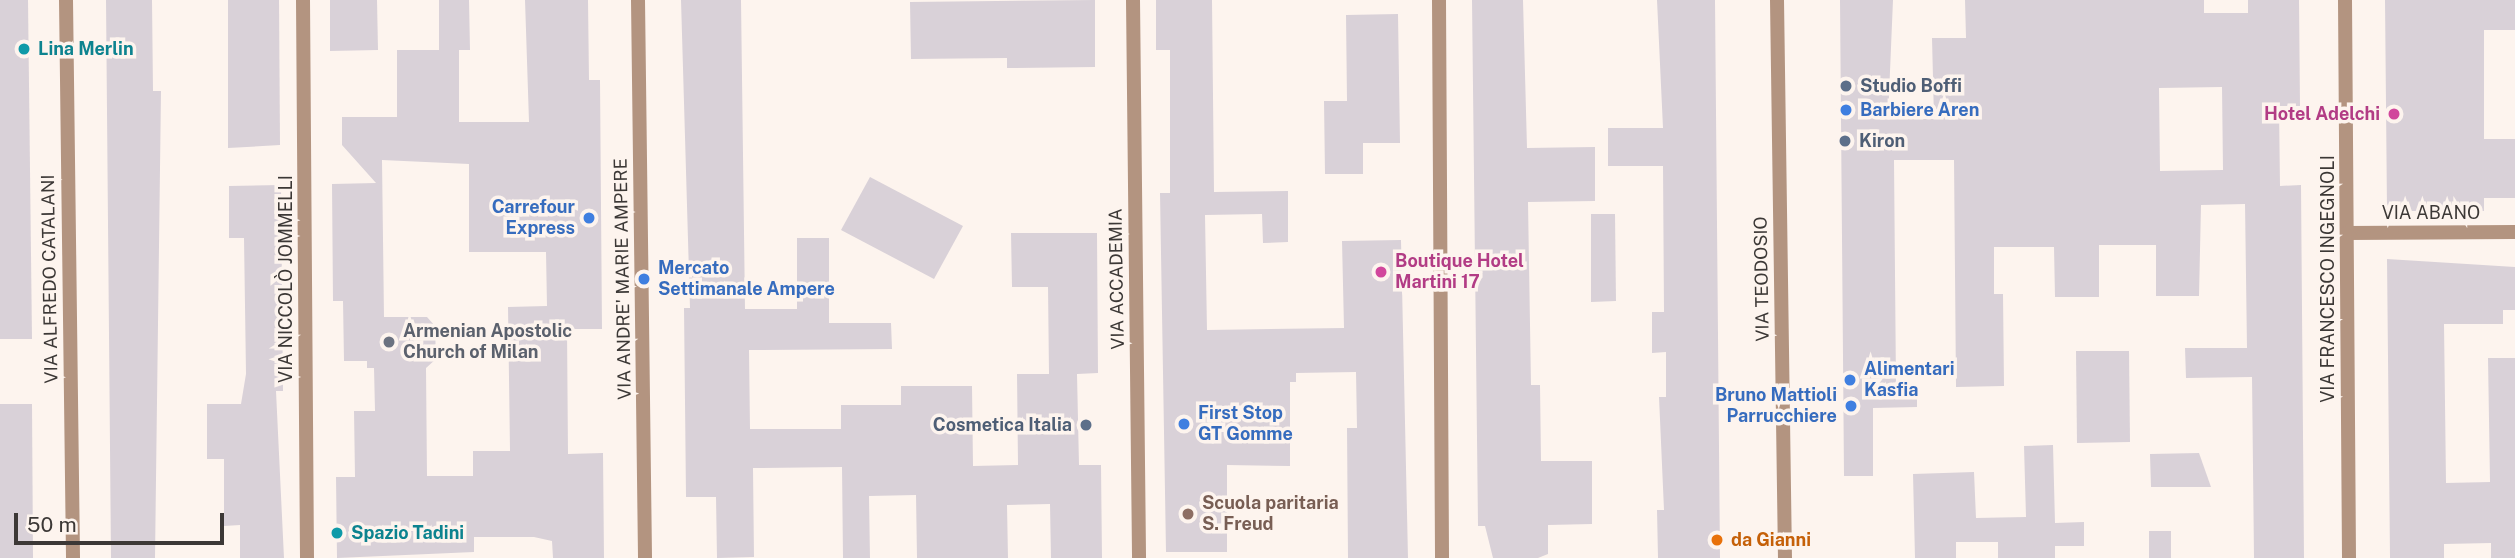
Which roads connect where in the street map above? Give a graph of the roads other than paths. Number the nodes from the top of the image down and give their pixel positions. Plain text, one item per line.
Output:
1 (66, 0) edge
2 (303, 0) edge
3 (638, 0) edge
4 (1133, 0) edge
5 (1439, 0) edge
6 (1777, 0) edge
7 (2345, 0) edge
8 (2515, 232) edge
9 (2347, 233) junction
10 (73, 558) edge
11 (307, 558) edge
12 (645, 558) edge
13 (1139, 558) edge
14 (1442, 558) edge
15 (1785, 558) edge
16 (2349, 558) edge

1 - 10 street, VIA ALFREDO CATALANI
2 - 11 street, VIA NICCOLÒ JOMMELLI
3 - 12 street, VIA ANDRE' MARIE AMPERE
4 - 13 street, VIA ACCADEMIA
5 - 14 street
6 - 15 street, VIA TEODOSIO
7 - 9 street, VIA FRANCESCO INGEGNOLI
8 - 9 street, VIA ABANO
9 - 16 street, VIA FRANCESCO INGEGNOLI

